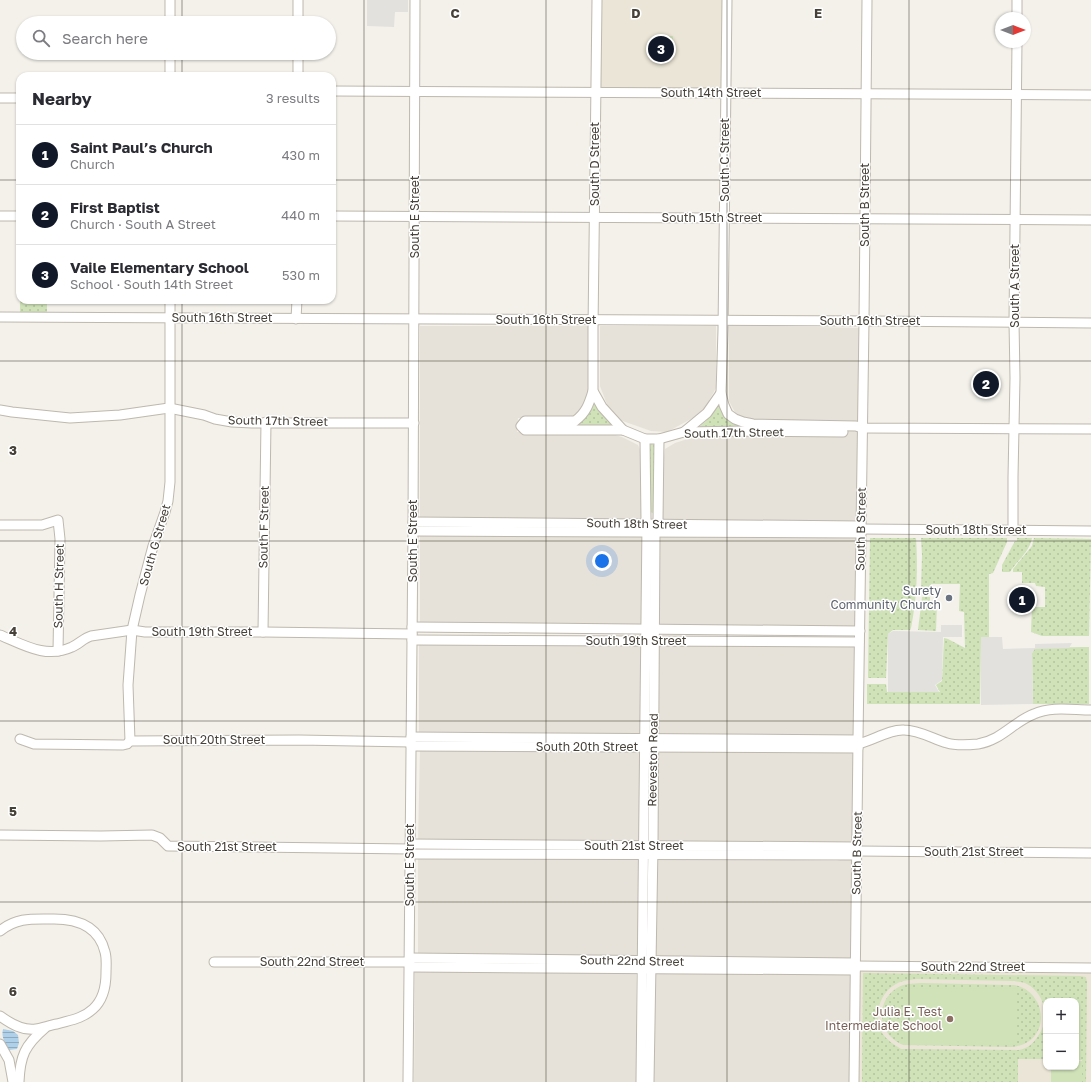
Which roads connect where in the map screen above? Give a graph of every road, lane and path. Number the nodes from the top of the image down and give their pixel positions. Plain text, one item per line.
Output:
1 (170, 0) edge
2 (298, 0) edge
3 (415, 0) edge
4 (597, 0) edge
5 (727, 0) edge
6 (867, 0) edge
7 (1017, 0) edge
8 (1017, 12) edge
9 (170, 16) edge
10 (298, 16) edge
11 (1017, 48) edge
12 (170, 60) edge
13 (298, 60) edge
14 (170, 72) edge
15 (298, 72) edge
16 (336, 91) edge
17 (415, 91) junction
18 (596, 93) junction
19 (726, 94) junction
20 (866, 94) junction
21 (1017, 95) junction
22 (1091, 95) edge
23 (0, 98) edge
24 (16, 98) edge
25 (0, 216) edge
26 (16, 216) edge
27 (336, 216) edge
28 (415, 216) junction
29 (595, 217) junction
30 (725, 218) junction
31 (865, 219) junction
32 (1015, 220) junction
33 (1091, 220) edge
34 (170, 304) edge
35 (297, 304) edge
36 (0, 317) edge
37 (170, 318) junction
38 (296, 319) junction
39 (414, 319) junction
40 (723, 320) junction
41 (864, 321) junction
42 (1014, 322) junction
43 (1091, 323) edge
44 (593, 324) junction
45 (593, 391) junction
46 (721, 393) junction
47 (169, 408) junction
48 (0, 410) edge
49 (266, 422) junction
50 (414, 423) junction
51 (862, 428) junction
52 (1013, 428) junction
53 (1091, 429) edge
54 (623, 430) junction
55 (684, 432) junction
56 (645, 439) junction
57 (659, 439) junction
58 (0, 525) edge
59 (413, 526) junction
60 (651, 528) junction
61 (861, 529) junction
62 (1012, 530) junction
63 (1091, 531) edge
64 (650, 629) junction
65 (132, 630) junction
66 (860, 631) junction
67 (263, 632) junction
68 (412, 634) junction
69 (0, 635) edge
70 (650, 641) junction
71 (859, 642) junction
72 (58, 651) junction
73 (1091, 710) edge
74 (20, 739) dead end
75 (130, 741) junction
76 (411, 742) junction
77 (649, 743) junction
78 (858, 744) junction
79 (0, 835) edge
80 (410, 849) junction
81 (648, 850) junction
82 (857, 851) junction
83 (1091, 853) edge
84 (0, 931) edge
85 (214, 962) dead end
86 (410, 963) junction
87 (646, 965) junction
88 (855, 966) junction
89 (1091, 968) edge
90 (0, 1016) edge
91 (45, 1027) junction
92 (0, 1044) edge
93 (13, 1082) edge
94 (20, 1082) edge
95 (408, 1082) edge
96 (641, 1082) edge
97 (649, 1082) edge
98 (854, 1082) edge

1 - 9 street
2 - 10 street
3 - 17 street, South E Street
4 - 18 street, South D Street
5 - 19 street, South C Street
6 - 20 street, South B Street
7 - 8 street
11 - 21 street, South A Street
12 - 14 street
13 - 15 street
16 - 17 street, South 14th Street
17 - 18 street, South 14th Street
17 - 28 street, South E Street
18 - 19 street, South 14th Street
18 - 29 street, South D Street
19 - 20 street, South 14th Street
19 - 30 street, South C Street
20 - 21 street, South 14th Street
20 - 31 street, South B Street
21 - 22 street, South 14th Street
21 - 32 street, South A Street
23 - 24 street
25 - 26 street
27 - 28 street, South 15th Street
28 - 29 street, South 15th Street
28 - 39 street, South E Street
29 - 30 street, South 15th Street
29 - 44 street, South D Street
30 - 31 street, South 15th Street
30 - 40 street, South C Street
31 - 32 street, South 15th Street
31 - 41 street, South B Street
32 - 33 street, South 15th Street
32 - 42 street, South A Street
34 - 37 street, South G Street
35 - 38 street
36 - 37 street, South 16th Street
37 - 38 street, South 16th Street
37 - 47 street, South G Street
38 - 39 street, South 16th Street
39 - 44 street, South 16th Street
39 - 50 street, South E Street
40 - 41 street, South 16th Street
40 - 44 street, South 16th Street
40 - 46 street
41 - 42 street, South 16th Street
41 - 51 street, South B Street
42 - 43 street, South 16th Street
42 - 52 street, South A Street
44 - 45 street
45 - 54 street
45 - 54 street, South 17th Street
46 - 51 street, South 17th Street
46 - 55 street
47 - 48 street, South 17th Street
47 - 49 street, South 17th Street
47 - 65 street, South G Street
49 - 50 street, South 17th Street
49 - 67 street, South F Street
50 - 59 street, South E Street
51 - 52 street, South 17th Street
51 - 55 street, South 17th Street
51 - 61 street, South B Street
52 - 53 street, South 17th Street
52 - 62 street, South A Street
54 - 56 street, South 17th Street
55 - 57 street, South 17th Street
56 - 57 street, South 17th Street
56 - 60 street, Reeveston Road
57 - 60 street, Reeveston Road
58 - 72 street, South H Street
59 - 60 street, South 18th Street
59 - 68 street, South E Street
60 - 61 street, South 18th Street
60 - 64 street, Reeveston Road
61 - 62 street, South 18th Street
61 - 66 street, South B Street
62 - 63 street, South 18th Street
64 - 66 street, South 19th Street
64 - 68 street, South 19th Street
64 - 70 street, Reeveston Road
65 - 67 street, South 19th Street
65 - 72 street, South 19th Street
65 - 75 street, South G Street
66 - 71 street, South B Street
67 - 68 street, South 19th Street
68 - 70 street, South 19th Street
68 - 76 street, South E Street
69 - 72 street, South 19th Street
70 - 71 street, South 19th Street
70 - 77 street, Reeveston Road
71 - 78 street, South B Street
73 - 78 street, South 20th Street
74 - 75 street, South 20th Street
75 - 76 street, South 20th Street
76 - 77 street, South 20th Street
76 - 80 street, South E Street
77 - 78 street, South 20th Street
77 - 81 street, Reeveston Road
78 - 82 street, South B Street
79 - 80 street, South 21st Street
80 - 81 street, South 21st Street
80 - 86 street, South E Street
81 - 82 street, South 21st Street
81 - 87 street, Reeveston Road
82 - 83 street, South 21st Street
82 - 88 street, South B Street
84 - 91 street
85 - 86 street, South 22nd Street
86 - 87 street, South 22nd Street
86 - 95 street, South E Street
87 - 88 street, South 22nd Street
87 - 96 street, Reeveston Road
87 - 97 street, Reeveston Road
88 - 89 street, South 22nd Street
88 - 98 street, South B Street
90 - 91 street
91 - 94 street
92 - 93 street

